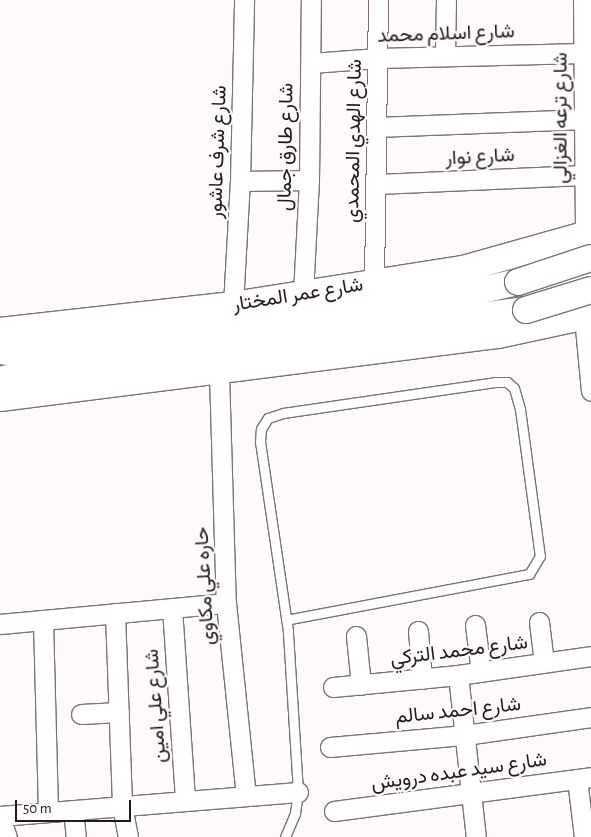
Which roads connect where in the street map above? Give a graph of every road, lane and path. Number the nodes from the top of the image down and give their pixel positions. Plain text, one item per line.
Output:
1 (244, 0) edge
2 (311, 0) edge
3 (378, 0) edge
4 (446, 0) edge
5 (583, 0) edge
6 (583, 53) junction
7 (445, 56) junction
8 (378, 58) junction
9 (311, 63) junction
10 (586, 126) edge
11 (378, 128) junction
12 (584, 174) junction
13 (309, 180) junction
14 (240, 181) junction
15 (377, 184) junction
16 (583, 243) edge
17 (374, 283) junction
18 (591, 290) edge
19 (303, 294) junction
20 (233, 305) junction
21 (588, 316) edge
22 (0, 332) edge
23 (0, 351) edge
24 (219, 373) junction
25 (0, 380) edge
26 (591, 392) edge
27 (0, 398) edge
28 (226, 602) junction
29 (172, 608) junction
30 (115, 613) junction
31 (43, 620) junction
32 (286, 620) junction
33 (539, 622) dead end
34 (0, 624) edge
35 (475, 625) dead end
36 (418, 631) dead end
37 (356, 636) dead end
38 (591, 656) edge
39 (544, 663) junction
40 (481, 672) junction
41 (458, 675) junction
42 (422, 679) junction
43 (361, 685) junction
44 (333, 688) dead end
45 (119, 712) junction
46 (81, 714) dead end
47 (591, 718) edge
48 (465, 735) junction
49 (330, 746) dead end
50 (584, 778) edge
51 (298, 792) junction
52 (471, 795) junction
53 (246, 796) junction
54 (184, 801) junction
55 (122, 806) junction
56 (73, 810) junction
57 (334, 811) dead end
58 (48, 812) junction
59 (0, 816) edge
60 (8, 837) edge
61 (76, 837) edge
62 (128, 837) edge
63 (285, 837) edge
64 (476, 837) edge
65 (584, 837) edge

1 - 14 street, شارع شرف عاشور
2 - 9 street, شارع طارق جمال
3 - 8 street, شارع الهدي المحمدي
4 - 7 street
5 - 6 street, شارع ترعه الغزالي
6 - 7 street, شارع اسلام محمد
6 - 10 street, شارع ترعه الغزالي
7 - 8 street, شارع اسلام محمد
8 - 9 street, شارع اسلام محمد
8 - 11 street, شارع الهدي المحمدي
9 - 13 street, شارع طارق جمال
10 - 11 street
10 - 12 street, شارع ترعه الغزالي
11 - 15 street, شارع الهدي المحمدي
12 - 15 street, شارع نوار
12 - 16 street, شارع ترعه الغزالي
13 - 14 street
13 - 19 street, شارع طارق جمال
14 - 20 street, شارع شرف عاشور
15 - 17 street, شارع الهدي المحمدي
16 - 17 main road, شارع عمر المختار
16 - 21 main road
16 - 23 main road, bridge
17 - 19 main road, شارع عمر المختار
18 - 25 main road, bridge
19 - 20 main road, شارع عمر المختار
20 - 22 main road, شارع عمر المختار
21 - 24 main road
21 - 26 street
24 - 27 main road
24 - 28 street, حاره علي مكاوي
28 - 29 street
28 - 53 street, حاره علي مكاوي
29 - 30 street
29 - 54 street, شارع علي امين
30 - 31 street
30 - 45 street
31 - 34 street
31 - 58 street
32 - 32 lane
32 - 51 lane
33 - 39 street
35 - 40 street
36 - 42 street
37 - 43 street
38 - 39 street, شارع محمد التركي
39 - 40 street, شارع محمد التركي
40 - 41 street, شارع محمد التركي
41 - 42 street, شارع محمد التركي
41 - 48 street
42 - 43 street, شارع محمد التركي
43 - 44 street, شارع محمد التركي
45 - 46 street
45 - 55 street
47 - 48 street, شارع احمد سالم
48 - 49 street, شارع احمد سالم
48 - 52 street
50 - 52 street, شارع سيد عبده درويش
50 - 65 street
51 - 53 street
51 - 63 lane
52 - 57 street, شارع سيد عبده درويش
52 - 64 street
53 - 54 street
54 - 55 street
55 - 56 street
55 - 62 street
56 - 58 street
56 - 61 street
58 - 59 street
59 - 60 street

